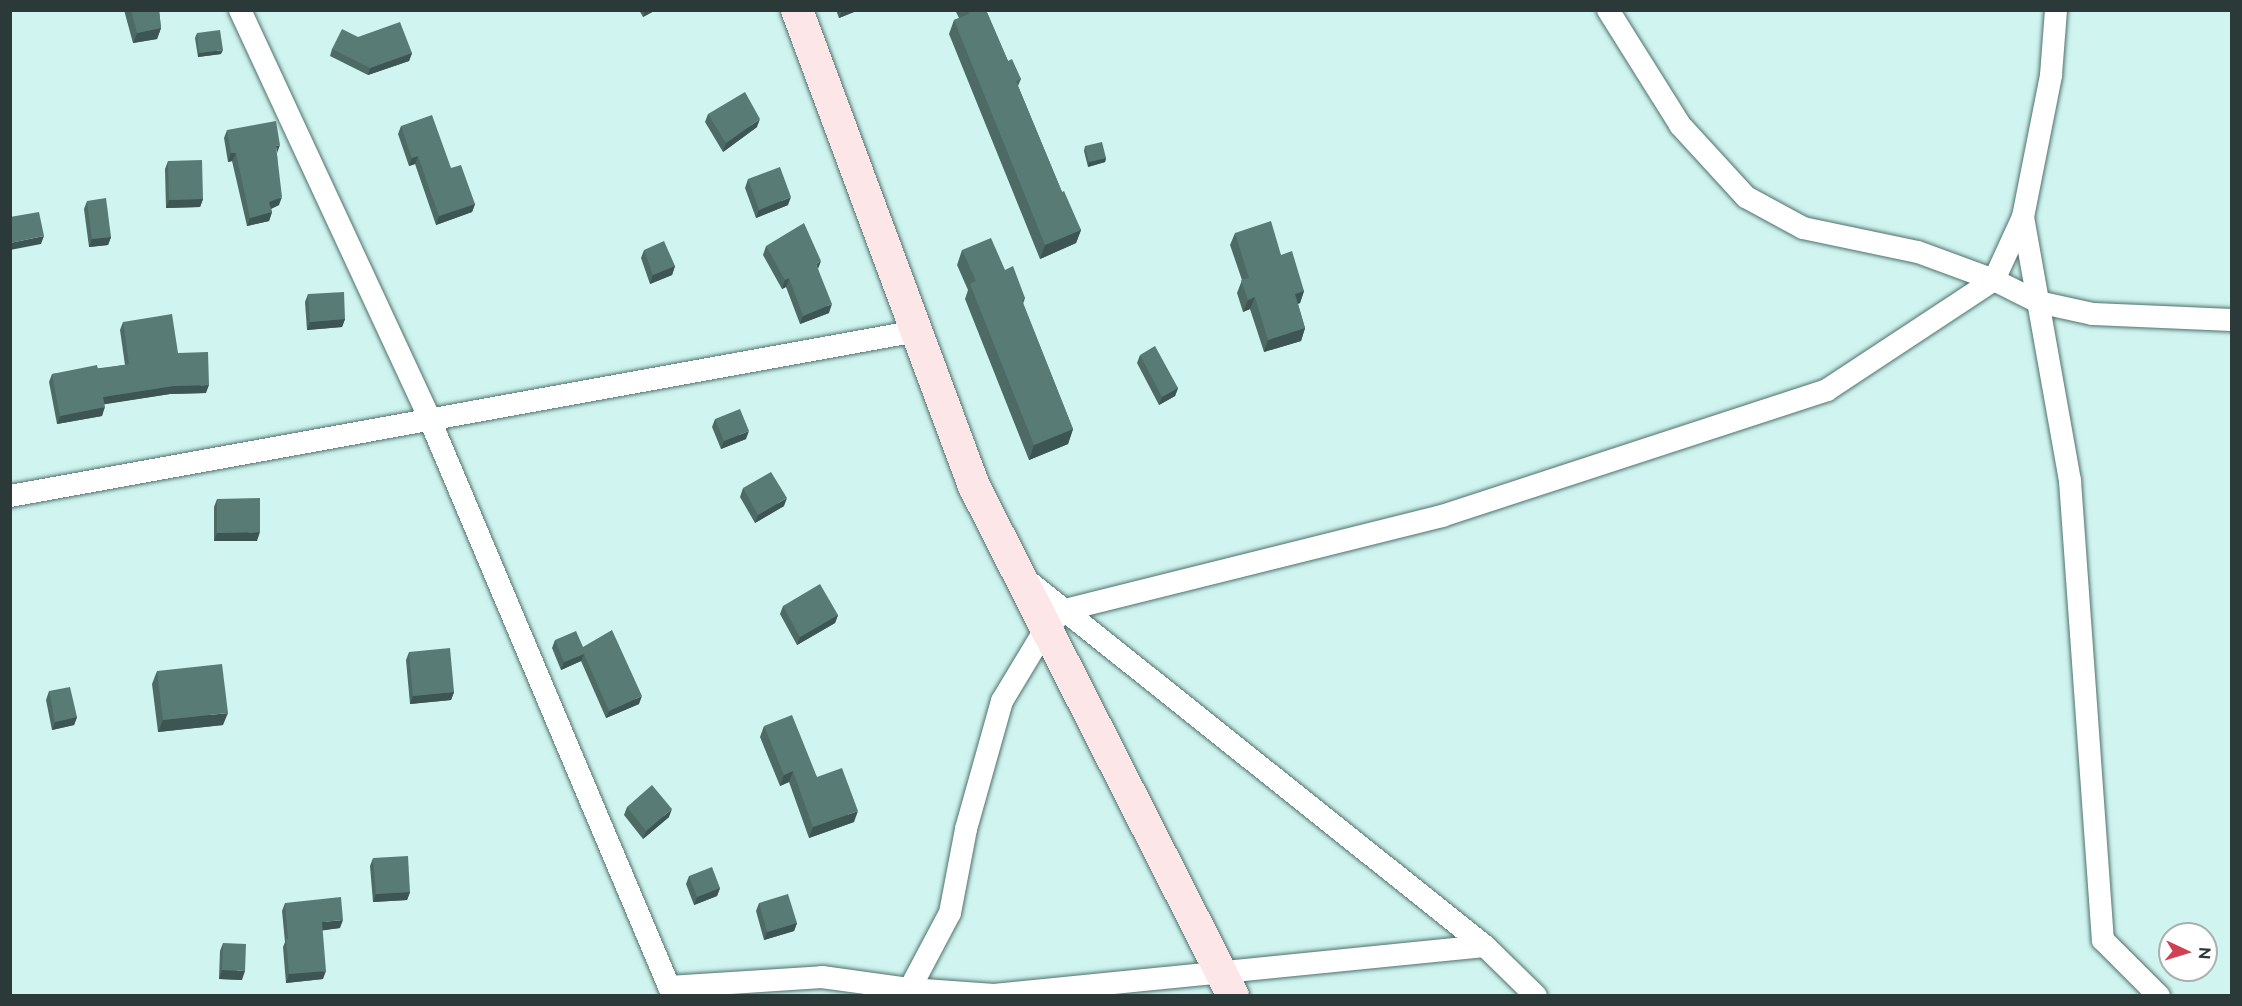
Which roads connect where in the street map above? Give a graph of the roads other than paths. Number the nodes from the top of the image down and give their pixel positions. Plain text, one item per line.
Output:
1 (240, 10) edge
2 (797, 10) edge
3 (1608, 10) edge
4 (2056, 10) edge
5 (2023, 217) junction
6 (1994, 280) junction
7 (2038, 302) junction
8 (2232, 320) edge
9 (916, 331) junction
10 (430, 420) junction
11 (10, 496) edge
12 (1055, 619) junction
13 (1485, 946) junction
14 (1227, 984) edge
15 (671, 991) edge
16 (908, 992) edge
17 (1536, 996) edge
18 (2159, 996) edge

1 - 10 street
2 - 9 main road
3 - 6 street
4 - 5 street
5 - 6 street
5 - 7 street
6 - 7 street
6 - 12 street
7 - 8 street
7 - 18 street
9 - 10 street
9 - 12 main road
10 - 11 street
10 - 15 street
12 - 13 street
12 - 14 main road
12 - 16 street
13 - 14 street
13 - 17 street
14 - 16 street
15 - 16 street

